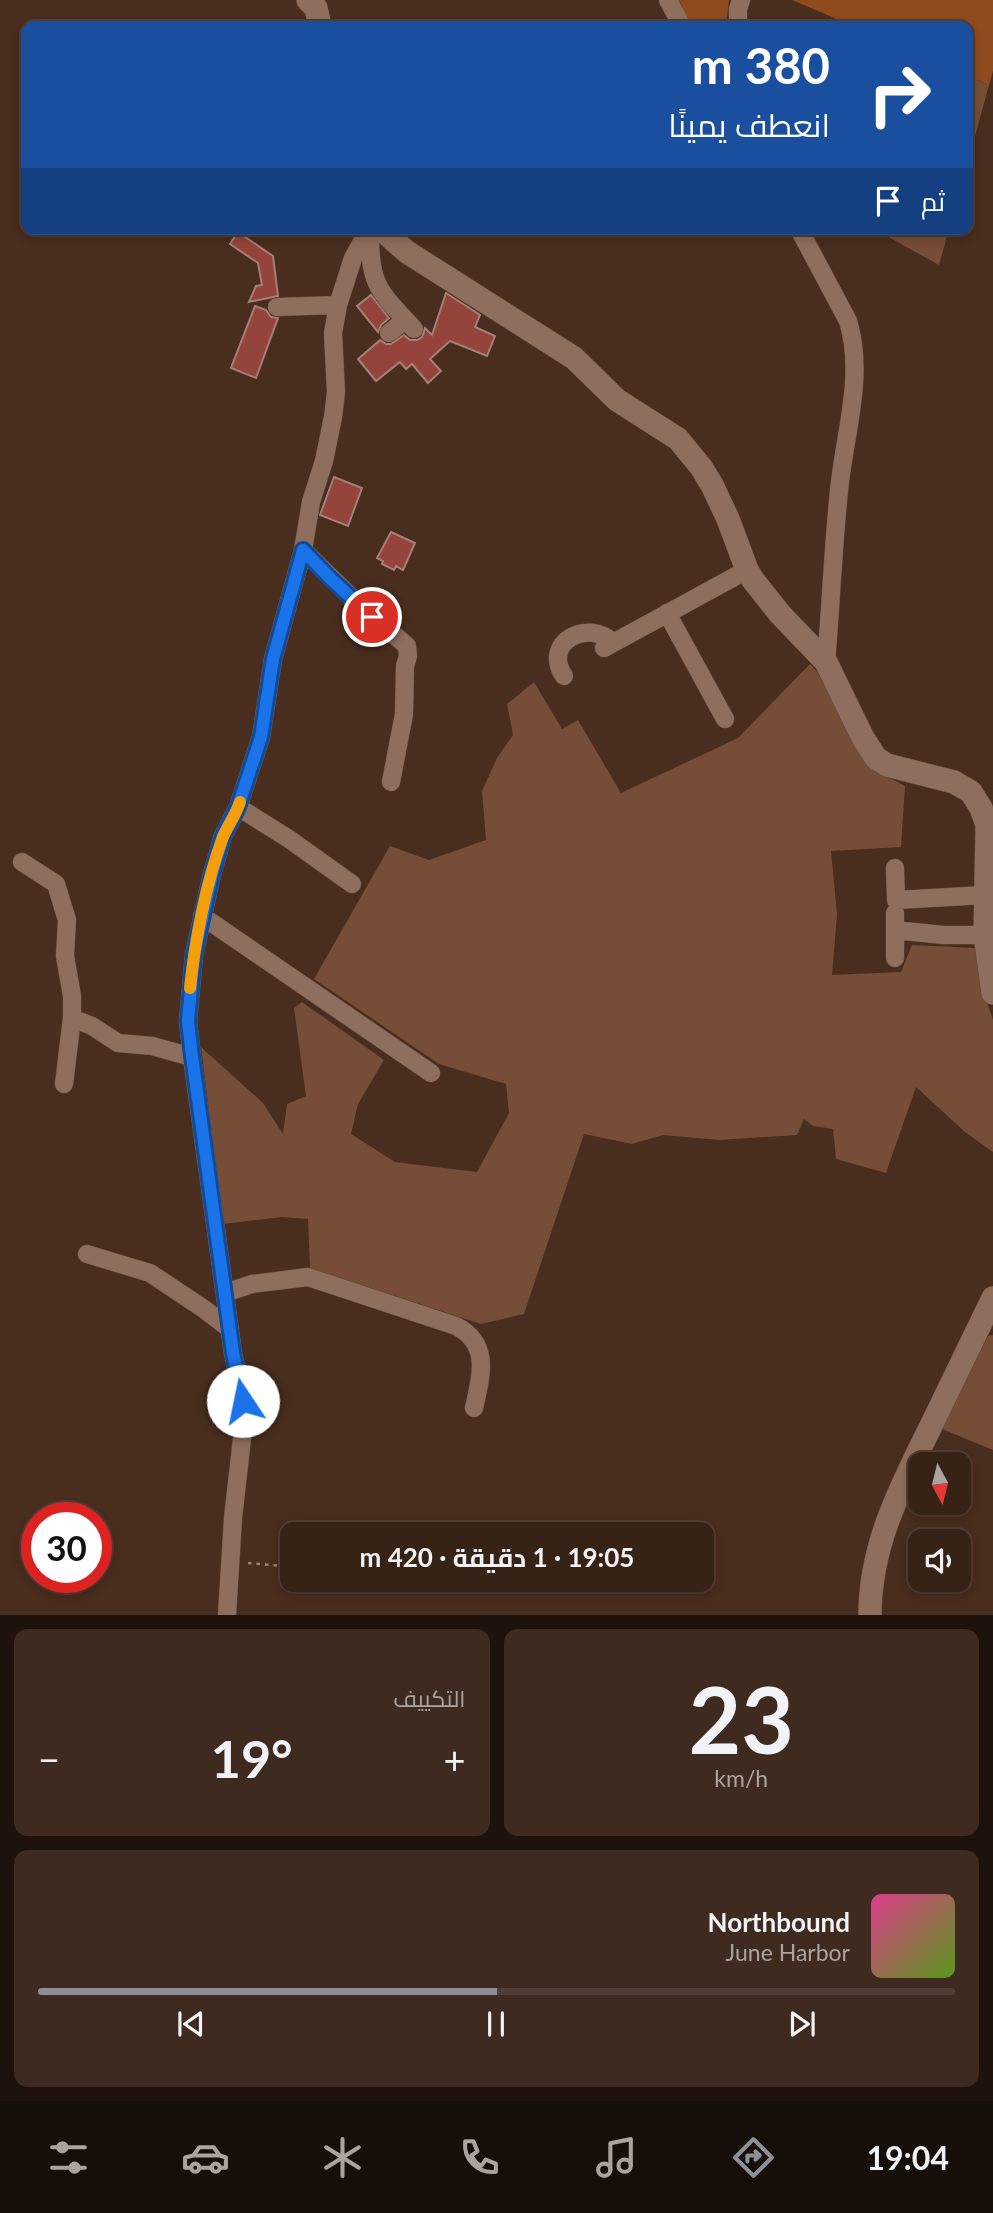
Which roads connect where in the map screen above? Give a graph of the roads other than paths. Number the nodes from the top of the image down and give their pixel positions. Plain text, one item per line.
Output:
1 (668, 0) edge
2 (741, 0) edge
3 (679, 21) edge
4 (738, 21) edge
5 (366, 235) edge
6 (370, 235) edge
7 (388, 235) edge
8 (802, 235) edge
9 (338, 304) junction
10 (277, 307) dead end
11 (389, 333) dead end
12 (303, 550) junction
13 (747, 569) junction
14 (667, 613) junction
15 (826, 662) junction
16 (564, 676) dead end
17 (724, 719) dead end
18 (391, 782) dead end
19 (238, 807) junction
20 (22, 862) dead end
21 (895, 868) dead end
22 (352, 884) dead end
23 (985, 895) junction
24 (202, 916) junction
25 (985, 935) junction
26 (895, 958) dead end
27 (993, 993) edge
28 (72, 1018) junction
29 (192, 1056) junction
30 (431, 1073) dead end
31 (64, 1084) dead end
32 (87, 1254) dead end
33 (225, 1293) junction
34 (993, 1298) edge
35 (230, 1329) junction
36 (474, 1408) dead end
37 (227, 1615) edge
38 (870, 1615) edge

1 - 3 street
2 - 4 street
5 - 9 street
6 - 11 street
7 - 13 street
8 - 15 street
9 - 10 street
9 - 12 street
12 - 18 street
12 - 19 street
13 - 14 street
13 - 15 street
14 - 16 street
14 - 17 street
15 - 23 street
19 - 22 street
19 - 24 street
20 - 28 street
21 - 23 street
23 - 25 street
24 - 29 street
24 - 30 street
25 - 26 street
25 - 27 street
28 - 29 street
28 - 31 street
29 - 33 street
32 - 35 street
33 - 35 street
33 - 36 street
34 - 38 street
35 - 37 street

